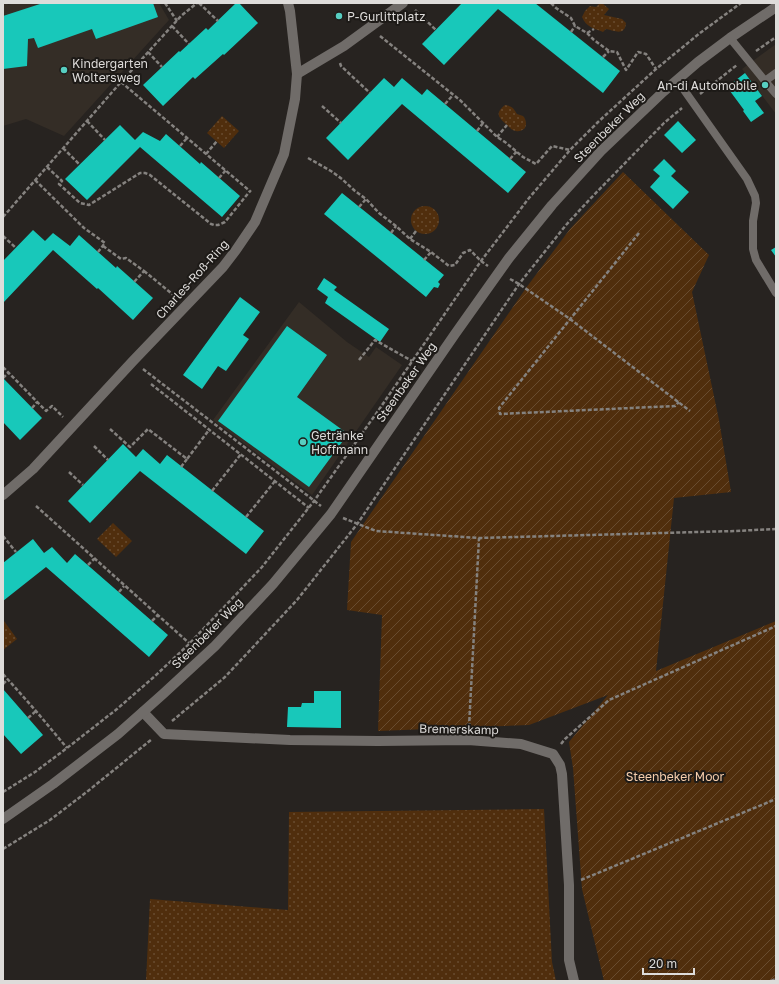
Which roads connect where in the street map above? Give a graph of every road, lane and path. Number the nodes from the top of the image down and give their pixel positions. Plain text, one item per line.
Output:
1 (165, 3) edge
2 (198, 3) edge
3 (288, 3) edge
4 (551, 3) edge
5 (741, 3) edge
6 (408, 5) edge
7 (776, 7) edge
8 (177, 21) junction
9 (218, 21) dead end
10 (172, 26) junction
11 (372, 26) junction
12 (575, 26) junction
13 (594, 29) dead end
14 (436, 30) dead end
15 (571, 32) dead end
16 (587, 34) junction
17 (776, 37) edge
18 (730, 38) junction
19 (189, 44) dead end
20 (609, 51) junction
21 (148, 52) junction
22 (335, 52) junction
23 (603, 58) dead end
24 (746, 58) junction
25 (162, 67) dead end
26 (656, 69) junction
27 (776, 73) edge
28 (297, 74) junction
29 (677, 80) junction
30 (765, 81) junction
31 (121, 82) junction
32 (370, 93) dead end
33 (776, 94) edge
34 (452, 95) junction
35 (691, 101) junction
36 (445, 104) dead end
37 (322, 106) dead end
38 (87, 121) junction
39 (484, 122) junction
40 (340, 123) dead end
41 (507, 125) dead end
42 (477, 131) dead end
43 (497, 137) junction
44 (187, 138) junction
45 (105, 140) dead end
46 (217, 141) dead end
47 (180, 146) dead end
48 (63, 148) junction
49 (570, 150) junction
50 (517, 151) junction
51 (206, 154) junction
52 (308, 158) dead end
53 (510, 159) dead end
54 (80, 165) dead end
55 (47, 167) junction
56 (226, 170) junction
57 (219, 178) dead end
58 (36, 180) junction
59 (250, 191) junction
60 (366, 199) junction
61 (263, 202) junction
62 (359, 207) dead end
63 (3, 217) edge
64 (396, 226) junction
65 (416, 231) dead end
66 (391, 233) dead end
67 (639, 233) dead end
68 (3, 236) edge
69 (410, 238) junction
70 (103, 246) junction
71 (16, 248) dead end
72 (98, 252) dead end
73 (431, 252) junction
74 (424, 260) dead end
75 (481, 261) junction
76 (144, 271) junction
77 (498, 273) junction
78 (134, 282) dead end
79 (519, 284) junction
80 (776, 293) edge
81 (187, 306) junction
82 (570, 319) junction
83 (359, 360) dead end
84 (133, 361) junction
85 (412, 362) junction
86 (3, 367) edge
87 (8, 373) junction
88 (3, 378) edge
89 (151, 384) dead end
90 (37, 402) junction
91 (679, 402) junction
92 (32, 408) dead end
93 (690, 411) dead end
94 (73, 426) junction
95 (110, 429) dead end
96 (210, 430) junction
97 (94, 446) dead end
98 (241, 454) junction
99 (187, 459) junction
100 (108, 460) dead end
101 (181, 466) dead end
102 (69, 472) dead end
103 (275, 481) junction
104 (83, 486) dead end
105 (212, 491) dead end
106 (3, 495) edge
107 (314, 501) junction
108 (36, 506) dead end
109 (309, 508) junction
110 (331, 514) junction
111 (246, 517) dead end
112 (358, 523) junction
113 (776, 529) edge
114 (3, 536) edge
115 (479, 538) junction
116 (16, 552) dead end
117 (94, 559) junction
118 (88, 565) dead end
119 (124, 586) junction
120 (119, 592) dead end
121 (158, 615) junction
122 (152, 621) dead end
123 (776, 626) edge
124 (189, 644) junction
125 (3, 674) edge
126 (8, 680) junction
127 (3, 684) edge
128 (36, 711) junction
129 (142, 712) junction
130 (28, 718) dead end
131 (160, 731) junction
132 (468, 740) junction
133 (67, 748) junction
134 (554, 754) junction
135 (3, 792) edge
136 (776, 799) edge
137 (3, 819) edge
138 (3, 849) edge
139 (569, 885) junction
140 (776, 979) edge
141 (574, 981) edge
142 (771, 981) edge

1 - 8 path
2 - 8 path
2 - 9 path
3 - 28 street, Charles-Roß-Ring
4 - 12 path
5 - 26 path
6 - 11 street
6 - 14 path
7 - 18 street, Steenbeker Weg
8 - 10 path
10 - 19 path
10 - 21 path
11 - 22 street
11 - 34 path
12 - 15 path
12 - 16 path
13 - 16 path
16 - 20 path
17 - 24 path
18 - 24 lane
18 - 29 street, Steenbeker Weg
20 - 23 path
20 - 26 path
21 - 25 path
21 - 31 path
22 - 28 street
22 - 32 path
24 - 30 lane
24 - 35 path
26 - 49 path
27 - 30 lane
28 - 61 street, Charles-Roß-Ring
29 - 35 lane
29 - 77 street, Steenbeker Weg
30 - 33 lane
31 - 38 path
31 - 44 path
34 - 36 path
34 - 39 path
35 - 79 path
35 - 80 lane
37 - 40 path
38 - 45 path
38 - 48 path
39 - 42 path
39 - 43 path
41 - 43 path
43 - 50 path
44 - 47 path
44 - 51 path
46 - 51 path
48 - 54 path
48 - 55 path
49 - 50 path
49 - 75 path
50 - 53 path
51 - 56 path
52 - 60 path
55 - 58 path
55 - 59 path
56 - 57 path
56 - 59 path
58 - 63 path
58 - 70 path
59 - 61 path
60 - 62 path
60 - 64 path
61 - 81 street, Charles-Roß-Ring
64 - 66 path
64 - 69 path
65 - 69 path
67 - 82 path
68 - 71 path
69 - 73 path
70 - 72 path
70 - 76 path
73 - 74 path
73 - 75 path
75 - 77 path
75 - 85 path
76 - 78 path
76 - 81 path
77 - 110 street, Steenbeker Weg
79 - 82 path
79 - 112 path
81 - 84 street, Charles-Roß-Ring
82 - 91 path
82 - 91 path
83 - 85 path
84 - 94 street, Charles-Roß-Ring
84 - 107 path
85 - 107 path
86 - 87 path
87 - 88 path
87 - 90 path
89 - 96 path
90 - 92 path
90 - 94 path
91 - 93 path
94 - 106 street, Charles-Roß-Ring
95 - 99 path
96 - 98 path
96 - 99 path
97 - 100 path
98 - 103 path
98 - 105 path
99 - 101 path
102 - 104 path
103 - 109 path
103 - 111 path
107 - 109 path
107 - 110 path
108 - 117 path
109 - 124 path
110 - 112 path
110 - 129 street, Steenbeker Weg
112 - 115 path
112 - 131 path
113 - 115 path
114 - 116 path
115 - 132 path
117 - 118 path
117 - 119 path
119 - 120 path
119 - 121 path
121 - 122 path
121 - 124 path
123 - 134 path
124 - 133 path
125 - 126 path
126 - 127 path
126 - 128 path
128 - 130 path
128 - 133 path
129 - 131 street
129 - 137 street, Steenbeker Weg
131 - 132 street, Bremerskamp
131 - 138 path
132 - 134 street, Bremerskamp
133 - 135 path
134 - 139 street
136 - 139 path
139 - 141 street
140 - 142 path

